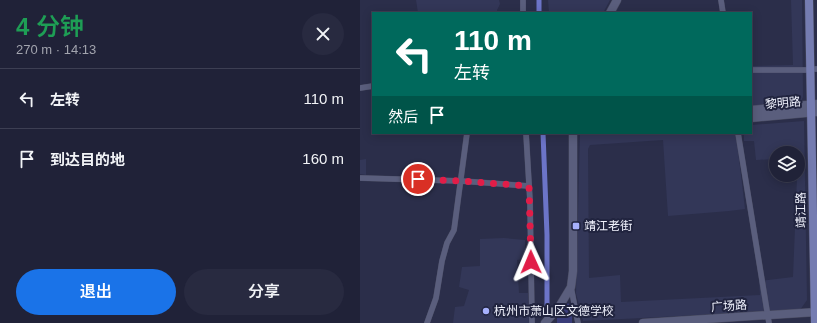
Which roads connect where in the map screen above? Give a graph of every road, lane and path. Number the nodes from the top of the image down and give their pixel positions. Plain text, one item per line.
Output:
1 (523, 0) edge
2 (617, 0) edge
3 (721, 0) edge
4 (809, 0) edge
5 (814, 0) edge
6 (523, 12) edge
7 (611, 12) edge
8 (722, 12) edge
9 (814, 69) edge
10 (752, 70) edge
11 (372, 86) edge
12 (360, 88) edge
13 (815, 108) edge
14 (752, 110) edge
15 (752, 118) edge
16 (467, 134) edge
17 (526, 134) edge
18 (573, 134) edge
19 (738, 134) edge
20 (817, 148) edge
21 (360, 178) edge
22 (461, 181) junction
23 (529, 186) junction
24 (571, 287) junction
25 (816, 312) edge
26 (769, 319) edge
27 (427, 323) edge
28 (532, 323) edge
29 (545, 323) edge
30 (578, 323) edge
31 (643, 323) edge
32 (815, 323) edge

1 - 6 street
2 - 7 main road
3 - 8 street
4 - 9 main road, 靖江路
5 - 9 main road, 靖江路
9 - 10 street
9 - 13 main road, 靖江路
11 - 12 street
13 - 14 main road, 黎明路
13 - 15 main road, 黎明路
13 - 20 main road, 靖江路
13 - 25 main road, 靖江路
16 - 22 street
17 - 23 street
18 - 24 main road
19 - 26 street
21 - 22 street
22 - 23 street
22 - 27 street
23 - 28 street
24 - 29 main road
24 - 30 street
25 - 26 main road, 广场路
25 - 32 main road, 靖江路
26 - 31 main road, 广场路

